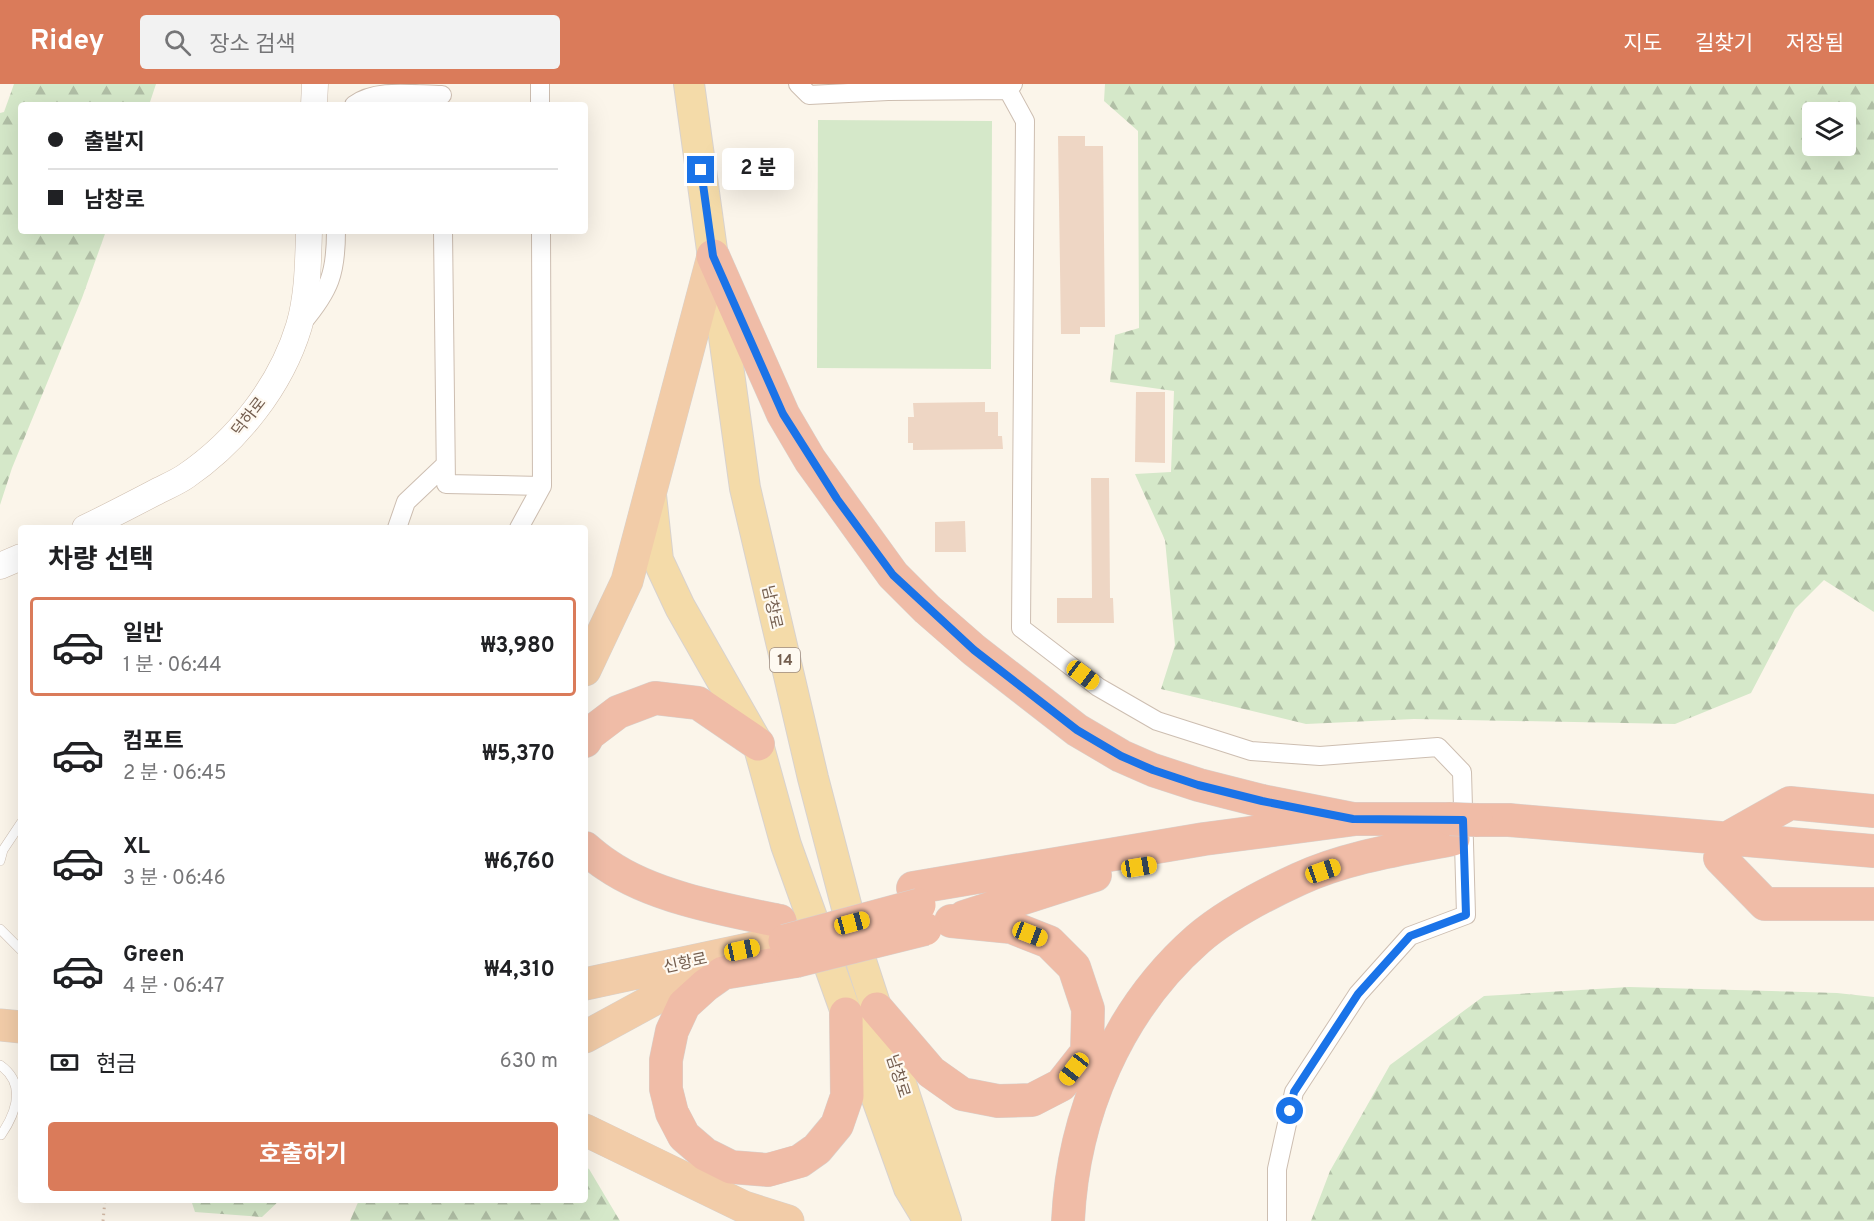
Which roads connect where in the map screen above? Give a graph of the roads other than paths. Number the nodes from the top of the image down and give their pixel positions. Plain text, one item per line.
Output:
1 (315, 84) edge
2 (324, 84) edge
3 (540, 84) edge
4 (689, 84) edge
5 (798, 84) edge
6 (1010, 87) edge
7 (890, 88) edge
8 (442, 95) edge
9 (314, 102) edge
10 (359, 102) edge
11 (540, 102) edge
12 (309, 234) edge
13 (336, 234) edge
14 (443, 234) edge
15 (541, 234) edge
16 (713, 256) junction
17 (299, 327) junction
18 (446, 465) junction
19 (542, 486) junction
20 (651, 490) junction
21 (113, 521) edge
22 (97, 525) edge
23 (398, 525) edge
24 (521, 525) edge
25 (18, 558) edge
26 (0, 566) edge
27 (588, 664) edge
28 (588, 736) edge
29 (758, 744) junction
30 (1874, 811) edge
31 (1353, 819) junction
32 (18, 828) edge
33 (1462, 831) junction
34 (1723, 848) junction
35 (588, 850) edge
36 (1874, 851) edge
37 (0, 861) edge
38 (1874, 871) edge
39 (1874, 904) edge
40 (927, 911) junction
41 (0, 929) edge
42 (787, 941) junction
43 (18, 948) edge
44 (588, 965) edge
45 (723, 973) junction
46 (588, 983) edge
47 (0, 1006) edge
48 (18, 1007) edge
49 (861, 1011) junction
50 (0, 1025) edge
51 (18, 1027) edge
52 (588, 1035) edge
53 (0, 1065) edge
54 (588, 1131) edge
55 (1, 1135) edge
56 (788, 1221) edge
57 (929, 1221) edge
58 (946, 1221) edge
59 (1068, 1221) edge
60 (1276, 1221) edge

1 - 2 street
1 - 9 main road
3 - 11 street
4 - 16 main road, 남창로 / 14
5 - 7 street
6 - 7 street
6 - 60 street
8 - 10 street
12 - 17 main road, 덕하로
13 - 17 street
14 - 18 street
15 - 19 street
16 - 20 highway
16 - 31 highway
16 - 49 main road, 남창로 / 14
17 - 21 main road, 덕하로
18 - 19 street
18 - 23 street
19 - 24 street
20 - 27 highway
20 - 29 main road
21 - 22 main road, 덕하로
25 - 26 main road
28 - 29 highway
29 - 49 main road
30 - 34 highway
31 - 33 highway
31 - 40 highway
32 - 37 lane
33 - 34 highway
33 - 40 highway
33 - 59 highway
34 - 36 highway
34 - 38 highway
34 - 39 highway
35 - 42 highway
40 - 42 highway, bridge
40 - 49 highway
41 - 43 lane
42 - 44 highway, 신항로
42 - 45 highway
42 - 46 highway, 신항로
45 - 49 highway
45 - 52 highway
47 - 48 highway
49 - 57 main road
49 - 58 main road, 남창로 / 14
50 - 51 highway
53 - 55 lane
54 - 56 highway

